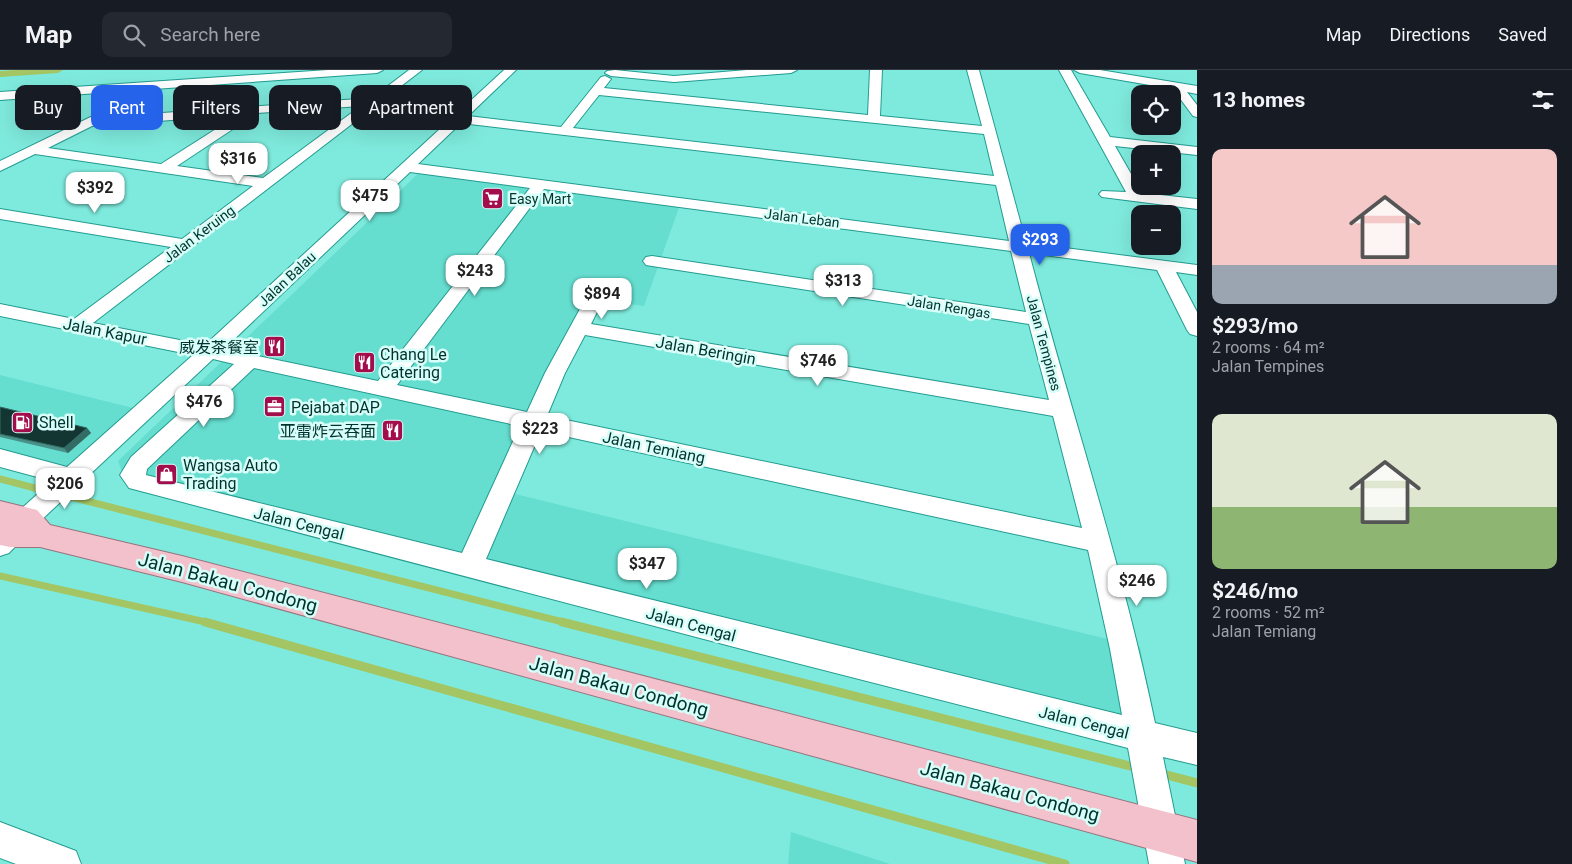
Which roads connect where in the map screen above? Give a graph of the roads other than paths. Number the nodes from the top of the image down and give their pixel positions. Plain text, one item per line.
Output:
1 (377, 70) edge
2 (416, 70) edge
3 (510, 70) edge
4 (791, 70) edge
5 (876, 70) edge
6 (973, 70) edge
7 (1065, 70) edge
8 (1080, 70) edge
9 (612, 71) edge
10 (158, 85) edge
11 (396, 85) edge
12 (1170, 85) edge
13 (1181, 87) edge
14 (1197, 90) edge
15 (596, 91) junction
16 (1181, 93) edge
17 (15, 95) edge
18 (0, 96) edge
19 (15, 102) edge
20 (351, 103) edge
21 (472, 106) edge
22 (0, 109) edge
23 (259, 110) edge
24 (1197, 114) edge
25 (173, 116) edge
26 (351, 118) edge
27 (874, 119) junction
28 (91, 120) edge
29 (472, 120) edge
30 (88, 122) junction
31 (223, 130) edge
32 (446, 130) edge
33 (564, 130) junction
34 (990, 131) junction
35 (1106, 142) junction
36 (33, 150) junction
37 (1197, 151) edge
38 (0, 167) edge
39 (406, 167) junction
40 (164, 169) junction
41 (1001, 181) junction
42 (265, 183) junction
43 (540, 184) junction
44 (1107, 194) dead end
45 (1138, 197) junction
46 (1197, 204) edge
47 (0, 214) edge
48 (186, 244) junction
49 (1019, 246) junction
50 (652, 261) dead end
51 (1164, 266) junction
52 (1197, 270) edge
53 (596, 296) dead end
54 (0, 310) edge
55 (1039, 320) junction
56 (78, 325) junction
57 (579, 328) junction
58 (1197, 330) edge
59 (209, 352) junction
60 (250, 361) junction
61 (383, 389) junction
62 (1063, 410) junction
63 (533, 421) junction
64 (0, 458) edge
65 (66, 481) junction
66 (17, 526) edge
67 (1100, 542) junction
68 (470, 566) junction
69 (1143, 746) junction
70 (1197, 749) edge
71 (1170, 833) edge
72 (0, 840) edge
73 (63, 864) edge

1 - 10 street
2 - 11 street, Jalan Keruing
3 - 21 street, Jalan Balau
4 - 9 street
5 - 27 street
6 - 34 street, Jalan Tempines
7 - 35 street
8 - 12 street
9 - 15 street
13 - 14 street
15 - 27 street
15 - 33 street
16 - 24 street
17 - 18 street
19 - 22 street
20 - 23 street
25 - 30 street
26 - 42 street, Jalan Keruing
27 - 34 street
28 - 30 street
29 - 33 street
30 - 36 street
31 - 40 street
32 - 39 street, Jalan Balau
33 - 41 street
34 - 41 street, Jalan Tempines
35 - 37 street
35 - 45 street
36 - 38 street
36 - 40 street
39 - 43 street, Jalan Leban
39 - 59 street, Jalan Balau
40 - 42 street
41 - 49 street, Jalan Tempines
42 - 48 street, Jalan Keruing
43 - 49 street, Jalan Leban
43 - 61 street
44 - 45 street
45 - 46 street
47 - 48 street
48 - 56 street, Jalan Keruing
49 - 51 street, Jalan Leban
49 - 55 street, Jalan Tempines
50 - 55 street, Jalan Rengas
51 - 52 street, Jalan Leban
51 - 58 street
53 - 57 street
54 - 56 street, Jalan Kapur
55 - 62 street, Jalan Tempines
56 - 59 street, Jalan Kapur
57 - 62 street, Jalan Beringin
57 - 63 street
59 - 60 street, Jalan Temiang
59 - 65 street, Jalan Balau
60 - 61 street, Jalan Temiang
60 - 68 street, Jalan Cengal
61 - 63 street, Jalan Temiang
62 - 67 street, Jalan Tempines
63 - 67 street, Jalan Temiang
63 - 68 street
64 - 65 street
65 - 66 street, Jalan Balau
66 - 71 main road, Jalan Bakau Condong
67 - 69 street, Jalan Tempines
68 - 69 street, Jalan Cengal
69 - 70 street, Jalan Cengal
69 - 71 street, Jalan Tempines
72 - 73 street

